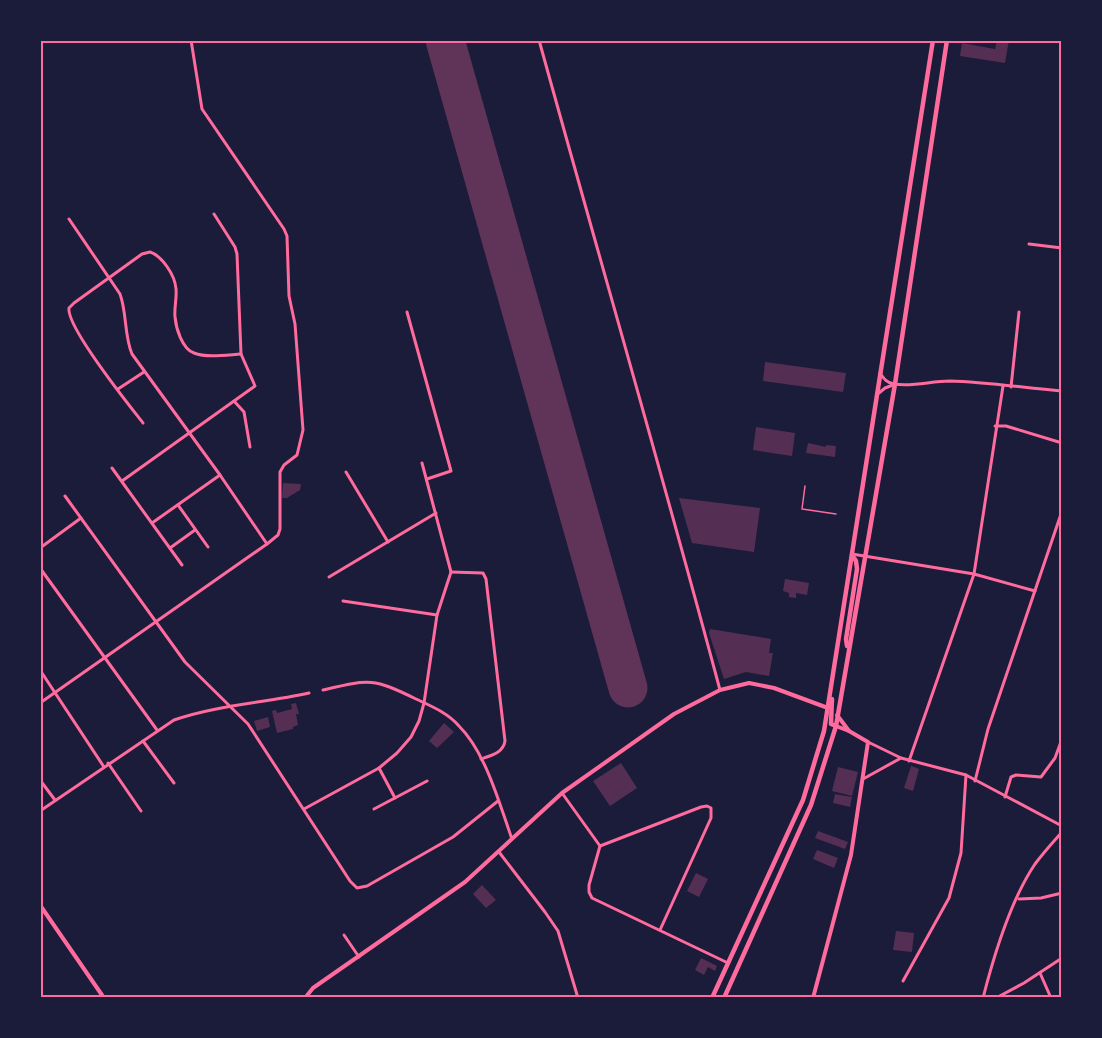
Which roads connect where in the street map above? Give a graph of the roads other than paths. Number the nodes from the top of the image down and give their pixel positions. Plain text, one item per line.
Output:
1 (191, 40) edge
2 (538, 40) edge
3 (933, 40) edge
4 (947, 40) edge
5 (214, 214) dead end
6 (69, 219) dead end
7 (1029, 244) dead end
8 (1062, 248) edge
9 (110, 279) junction
10 (407, 312) dead end
11 (1019, 312) dead end
12 (241, 354) junction
13 (144, 372) junction
14 (880, 374) junction
15 (895, 384) junction
16 (1003, 386) junction
17 (1011, 387) junction
18 (118, 390) junction
19 (1062, 391) edge
20 (877, 395) junction
21 (234, 402) junction
22 (143, 423) dead end
23 (995, 426) junction
24 (191, 433) junction
25 (1062, 443) edge
26 (250, 447) dead end
27 (422, 463) dead end
28 (112, 468) dead end
29 (346, 472) dead end
30 (220, 475) junction
31 (426, 479) junction
32 (122, 481) junction
33 (805, 486) dead end
34 (65, 496) dead end
35 (178, 505) junction
36 (1062, 511) edge
37 (436, 513) junction
38 (836, 514) dead end
39 (81, 518) junction
40 (152, 523) junction
41 (195, 530) junction
42 (388, 542) junction
43 (267, 544) junction
44 (208, 547) dead end
45 (40, 548) edge
46 (170, 549) junction
47 (852, 554) junction
48 (864, 556) junction
49 (182, 565) dead end
50 (40, 568) edge
51 (451, 572) junction
52 (974, 574) junction
53 (329, 577) dead end
54 (1035, 591) junction
55 (343, 601) dead end
56 (437, 615) junction
57 (155, 622) junction
58 (849, 648) junction
59 (105, 657) junction
60 (40, 670) edge
61 (323, 690) dead end
62 (720, 690) junction
63 (56, 692) junction
64 (309, 693) dead end
65 (830, 694) junction
66 (424, 703) junction
67 (40, 704) edge
68 (232, 706) junction
69 (828, 708) junction
70 (837, 715) junction
71 (836, 726) junction
72 (157, 730) junction
73 (849, 731) junction
74 (1062, 739) edge
75 (143, 740) junction
76 (868, 742) junction
77 (901, 758) junction
78 (481, 759) junction
79 (909, 761) junction
80 (108, 764) junction
81 (104, 767) junction
82 (379, 768) junction
83 (966, 775) junction
84 (863, 779) junction
85 (40, 780) edge
86 (427, 781) dead end
87 (975, 781) junction
88 (174, 783) dead end
89 (562, 793) junction
90 (1005, 797) junction
91 (395, 798) junction
92 (56, 801) junction
93 (498, 801) junction
94 (304, 809) junction
95 (374, 809) dead end
96 (40, 811) edge
97 (141, 811) dead end
98 (1062, 826) edge
99 (1062, 832) edge
100 (512, 839) junction
101 (600, 846) junction
102 (499, 852) junction
103 (1062, 893) edge
104 (1018, 899) junction
105 (40, 905) edge
106 (660, 930) junction
107 (344, 935) dead end
108 (358, 957) junction
109 (1062, 958) edge
110 (728, 963) junction
111 (1040, 973) junction
112 (903, 981) dead end
113 (104, 998) edge
114 (305, 998) edge
115 (578, 998) edge
116 (712, 998) edge
117 (724, 998) edge
118 (813, 998) edge
119 (983, 998) edge
120 (996, 998) edge
121 (1051, 998) edge

1 - 43 street
2 - 62 street
3 - 14 highway
4 - 15 highway
5 - 12 street
6 - 9 street
7 - 8 street
9 - 12 street
9 - 13 street
9 - 18 street
10 - 31 street
11 - 17 street
12 - 21 street
13 - 18 street
13 - 24 street
14 - 15 street
14 - 20 highway
15 - 16 street
15 - 20 street
15 - 48 highway
16 - 17 street
16 - 23 street
17 - 19 street
18 - 22 street
20 - 47 highway
21 - 24 street
21 - 26 street
23 - 25 street
23 - 52 street
24 - 30 street
24 - 32 street
27 - 31 street
28 - 32 street
29 - 42 street
30 - 35 street
30 - 43 street
31 - 37 street
32 - 40 street
33 - 38 lane
34 - 39 street
35 - 40 street
35 - 41 street
36 - 54 street
37 - 42 street
37 - 51 street
39 - 45 street
39 - 57 street
40 - 46 street
41 - 44 street
41 - 46 street
42 - 53 street
43 - 57 street
46 - 49 street
47 - 48 street
47 - 58 highway
47 - 65 highway
48 - 52 street
48 - 58 highway
50 - 59 street
51 - 56 street
51 - 78 street
52 - 54 street
52 - 79 street
54 - 87 street
55 - 56 street
56 - 66 street
57 - 59 street
57 - 68 street
58 - 70 highway
59 - 63 street
59 - 72 street
60 - 63 street
61 - 66 street
62 - 69 street
62 - 89 street
63 - 67 street
63 - 81 street
64 - 68 street
65 - 69 highway
65 - 71 highway
66 - 78 street
66 - 82 street
68 - 72 street
68 - 94 street
69 - 110 highway
70 - 71 highway
70 - 73 street
71 - 73 street
71 - 117 highway
72 - 75 street
73 - 76 street
74 - 90 street
75 - 80 street
75 - 88 street
76 - 77 street
76 - 84 street
77 - 79 street
77 - 84 street
78 - 93 street
79 - 83 street
80 - 81 street
80 - 97 street
81 - 92 street
82 - 91 street
82 - 94 street
83 - 87 street
83 - 112 street
84 - 118 street
85 - 92 street
86 - 91 street
87 - 90 street
89 - 100 street
89 - 101 street
90 - 98 street
91 - 95 street
92 - 96 street
93 - 94 street
93 - 100 street
99 - 104 street
100 - 102 street
101 - 106 street
101 - 106 street
102 - 108 street
102 - 115 street
103 - 104 street
104 - 119 street
105 - 113 street
106 - 110 street
107 - 108 street
108 - 114 street
109 - 111 street
110 - 116 highway
111 - 120 street
111 - 121 street

